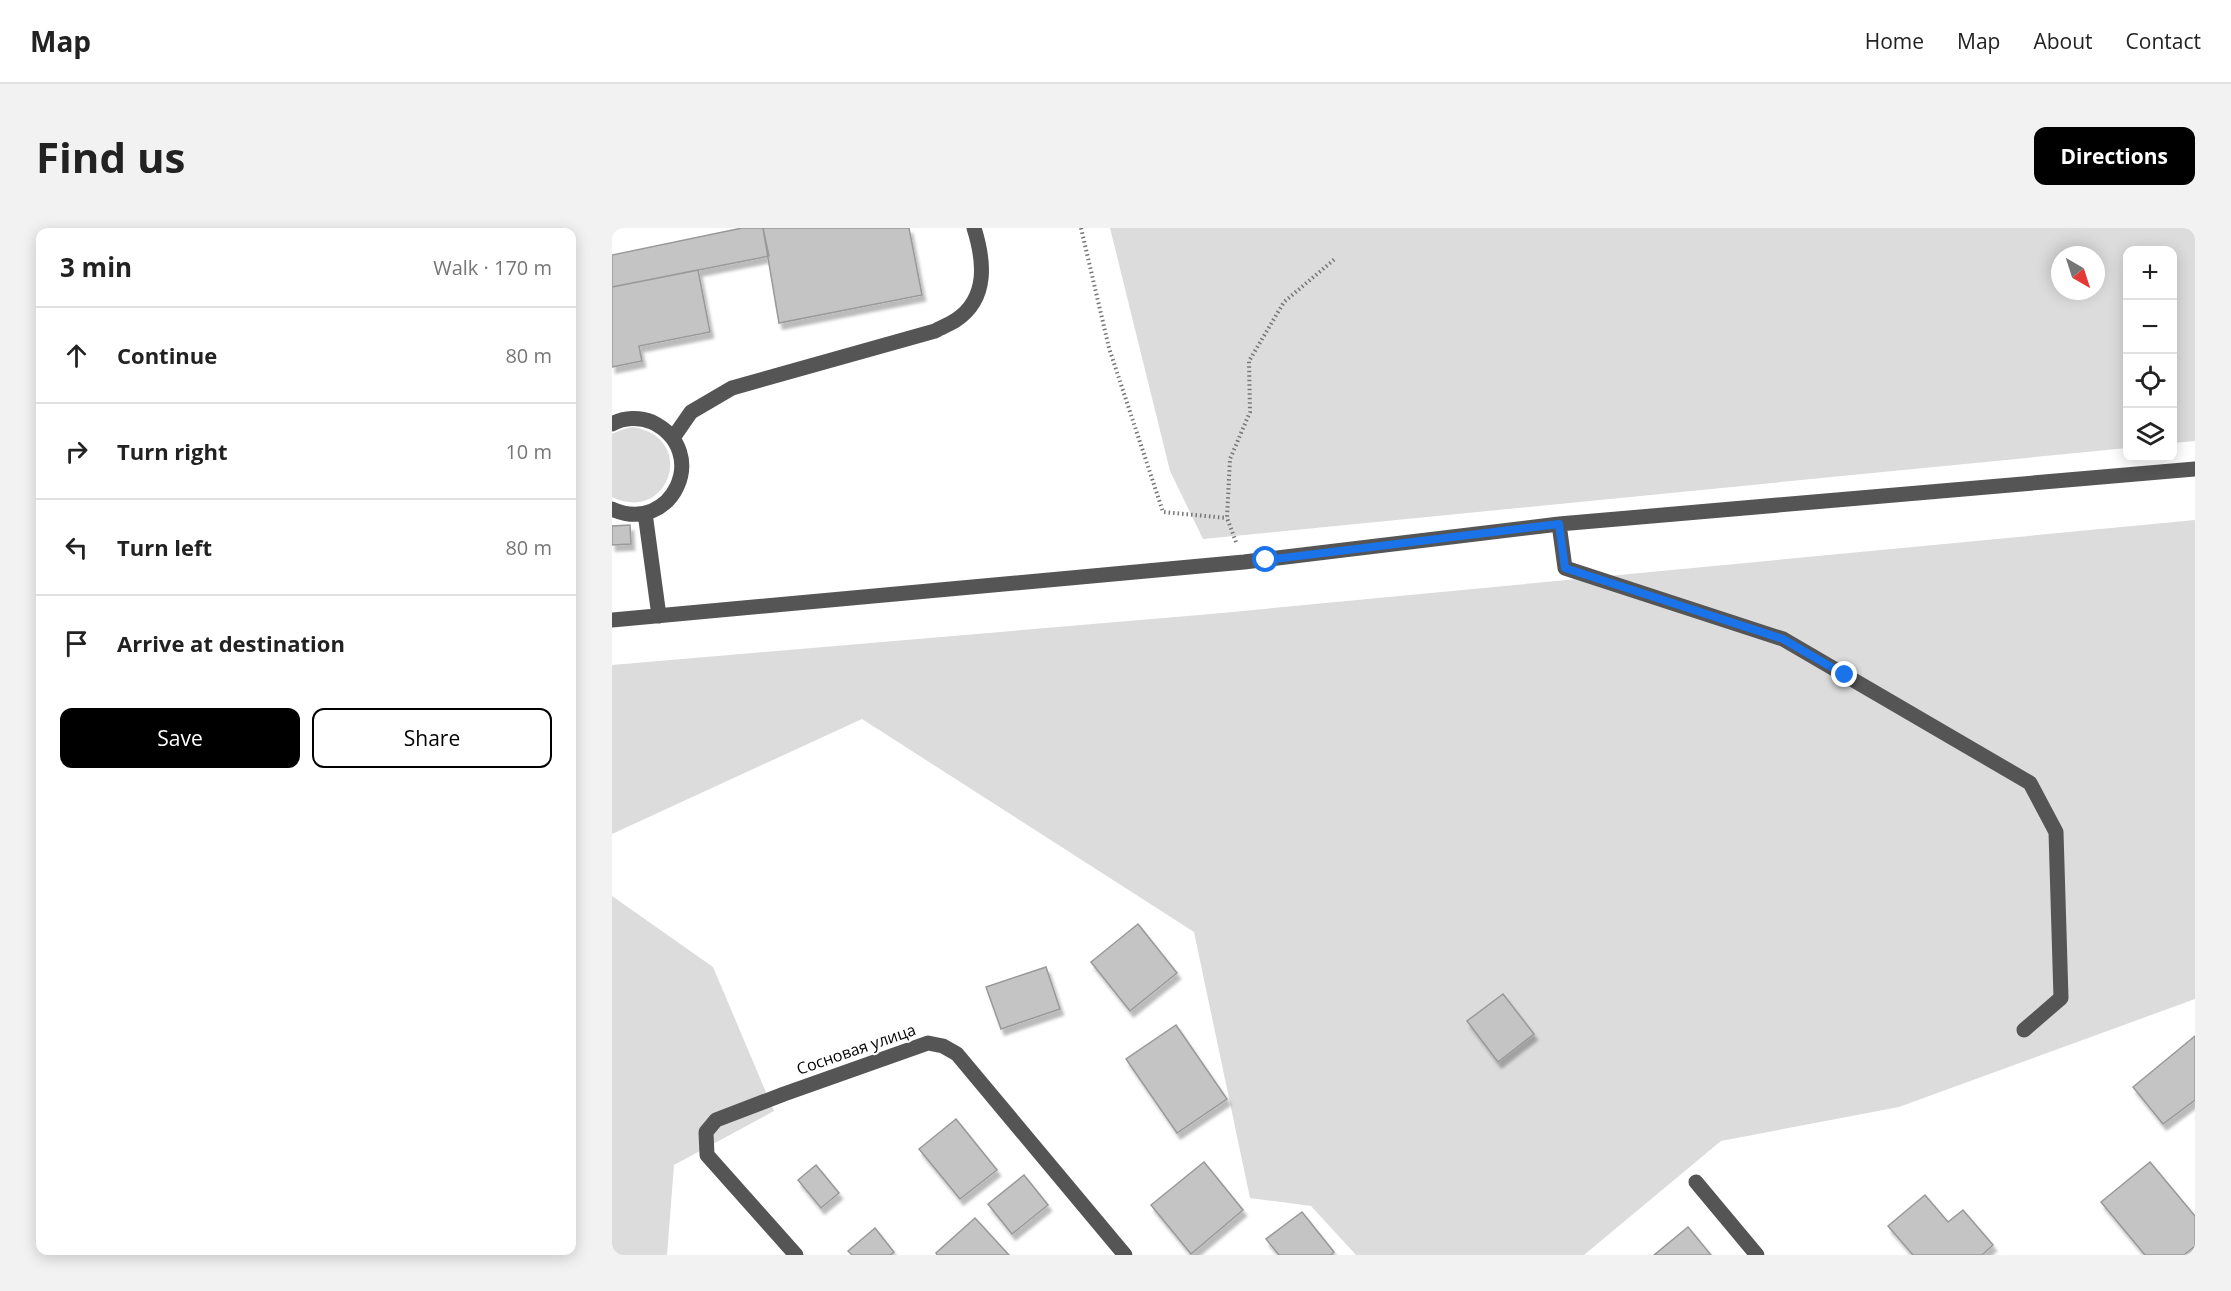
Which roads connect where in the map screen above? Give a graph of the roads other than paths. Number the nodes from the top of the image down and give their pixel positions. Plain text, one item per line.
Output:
1 (974, 228) edge
2 (612, 424) edge
3 (673, 438) junction
4 (2195, 469) edge
5 (612, 509) edge
6 (645, 513) junction
7 (1559, 524) junction
8 (659, 616) junction
9 (612, 620) edge
10 (2024, 1030) dead end
11 (1696, 1182) dead end
12 (796, 1255) edge
13 (1125, 1255) edge
14 (1757, 1255) edge

1 - 3 street
2 - 3 street
3 - 6 street
4 - 7 street
5 - 6 street
6 - 8 street
7 - 8 street
7 - 10 street
8 - 9 street
11 - 14 street
12 - 13 street, Сосновая улица

